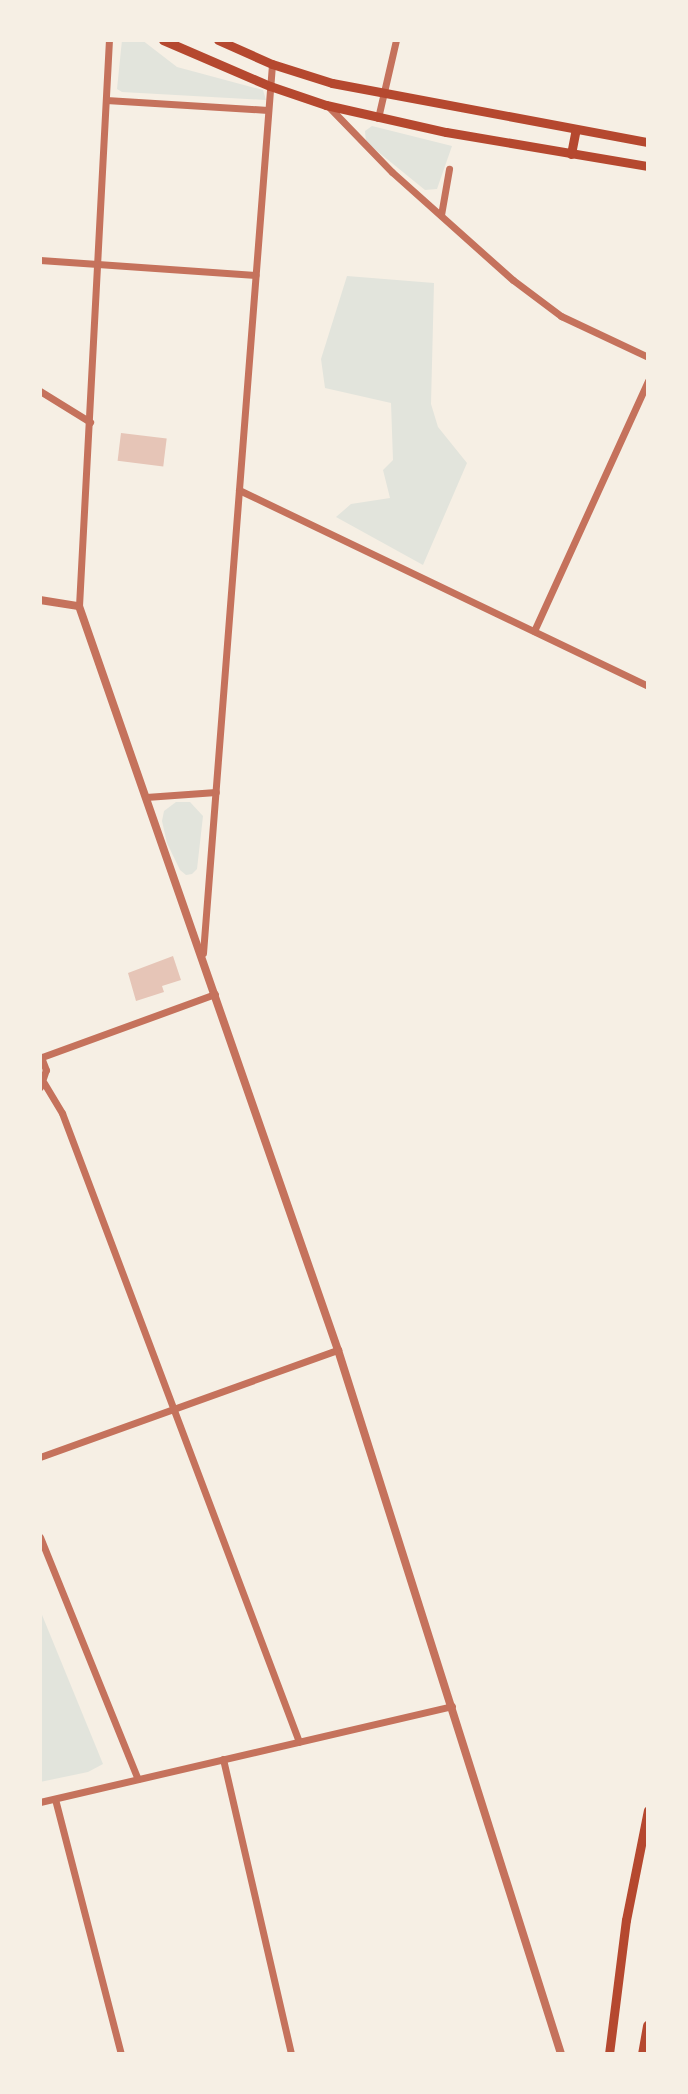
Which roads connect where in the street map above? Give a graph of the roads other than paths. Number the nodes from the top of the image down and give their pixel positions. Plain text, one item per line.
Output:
1 (109, 40) edge
2 (163, 40) edge
3 (218, 40) edge
4 (396, 40) edge
5 (272, 64) junction
6 (270, 86) junction
7 (383, 95) junction
8 (106, 100) junction
9 (326, 105) junction
10 (268, 110) junction
11 (378, 118) junction
12 (576, 129) junction
13 (648, 142) edge
14 (571, 154) junction
15 (648, 166) edge
16 (449, 169) dead end
17 (441, 215) junction
18 (40, 260) edge
19 (97, 264) junction
20 (255, 275) junction
21 (648, 357) edge
22 (648, 381) edge
23 (40, 391) edge
24 (90, 422) junction
25 (239, 490) junction
26 (40, 600) edge
27 (79, 606) junction
28 (534, 631) junction
29 (648, 686) edge
30 (216, 792) junction
31 (146, 797) junction
32 (203, 953) junction
33 (215, 994) junction
34 (41, 1057) edge
35 (42, 1085) edge
36 (338, 1350) junction
37 (174, 1409) junction
38 (40, 1457) edge
39 (40, 1537) edge
40 (452, 1706) junction
41 (299, 1742) junction
42 (223, 1759) junction
43 (138, 1779) junction
44 (55, 1799) junction
45 (40, 1802) edge
46 (648, 1810) edge
47 (648, 2025) edge
48 (121, 2054) edge
49 (291, 2054) edge
50 (561, 2054) edge
51 (609, 2054) edge
52 (643, 2054) edge

1 - 8 street
2 - 6 main road
3 - 5 main road
4 - 7 street
5 - 6 street
5 - 7 main road
6 - 9 main road
6 - 10 street
7 - 11 street
7 - 12 main road
8 - 10 street
8 - 19 street
9 - 11 main road
9 - 17 street
10 - 20 street
11 - 14 main road
12 - 13 main road
12 - 14 main road
14 - 15 main road
16 - 17 street
17 - 21 street
18 - 19 street
19 - 20 street
19 - 24 street
20 - 25 street
22 - 28 street
23 - 24 street
24 - 27 street
25 - 28 street
25 - 30 street
26 - 27 street
27 - 31 street
28 - 29 street
30 - 31 street
30 - 32 street
31 - 32 street
32 - 33 street
33 - 34 street
33 - 36 street
34 - 35 street
35 - 37 street
36 - 37 street
36 - 40 street
37 - 38 street
37 - 41 street
39 - 43 street
40 - 41 street
40 - 50 street
41 - 42 street
42 - 43 street
42 - 49 street
43 - 44 street
44 - 45 street
44 - 48 street
46 - 51 main road
47 - 52 highway

